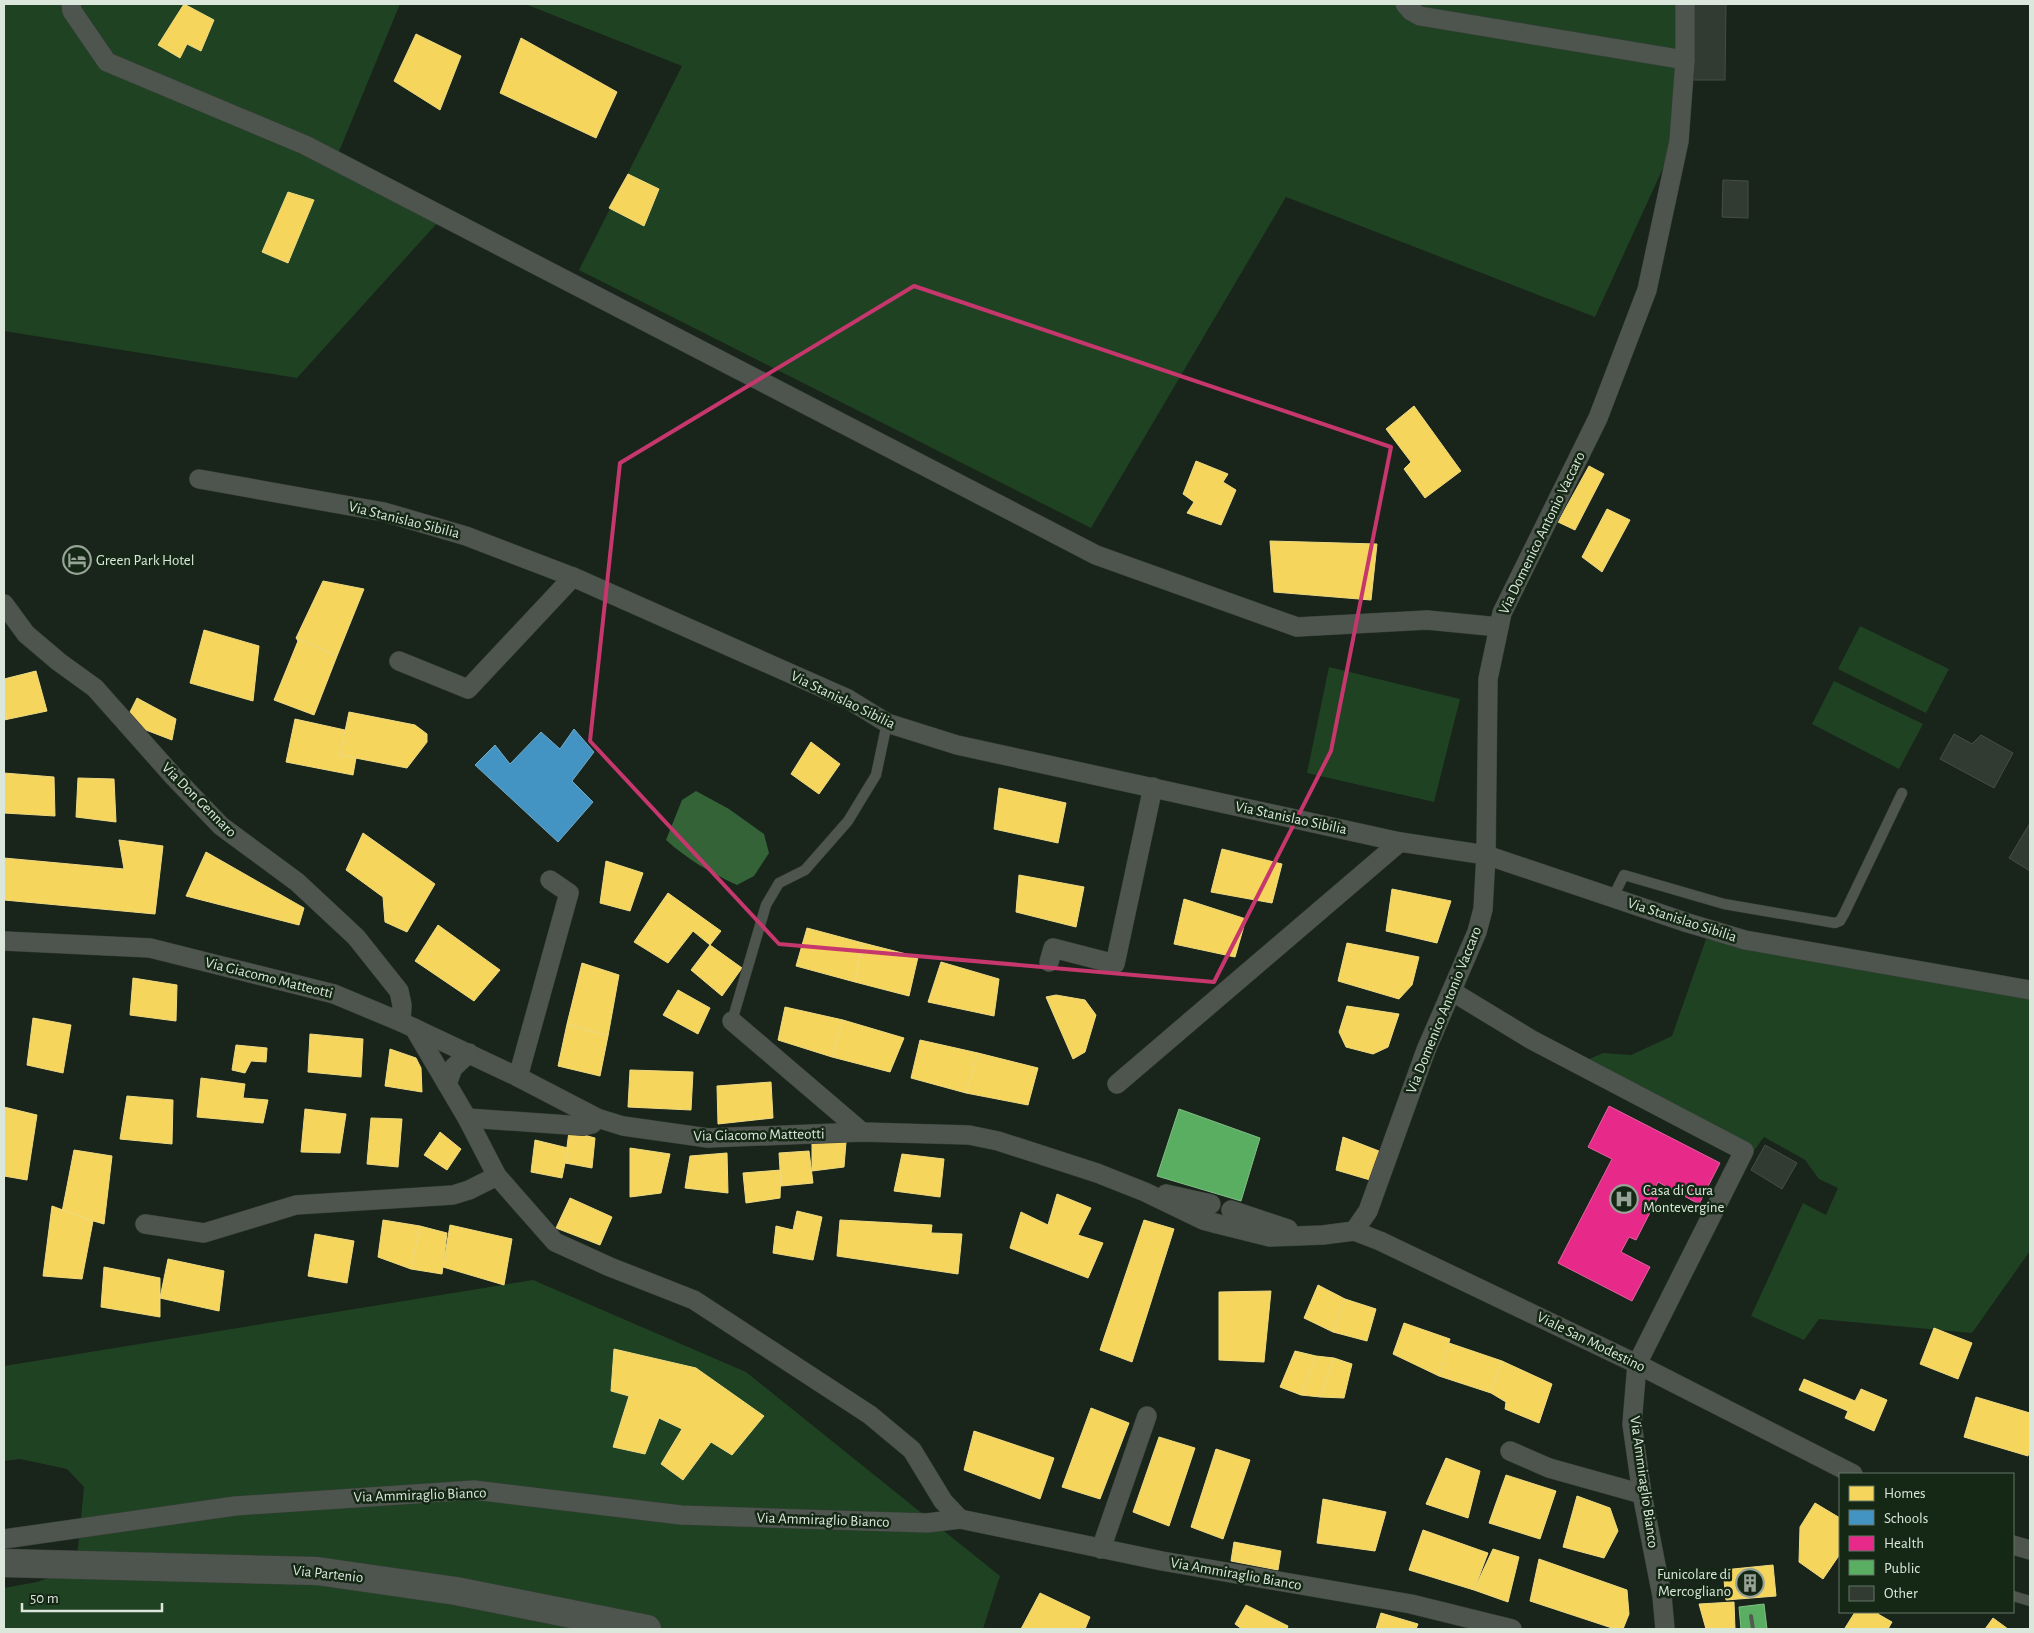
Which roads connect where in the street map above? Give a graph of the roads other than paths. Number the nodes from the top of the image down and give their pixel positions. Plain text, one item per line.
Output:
1 (70, 4) edge
2 (1405, 4) edge
3 (1685, 4) edge
4 (1684, 60) junction
5 (199, 480) dead end
6 (573, 577) junction
7 (4, 604) edge
8 (1499, 627) junction
9 (399, 661) dead end
10 (887, 723) junction
11 (1153, 787) junction
12 (1902, 793) dead end
13 (1400, 842) junction
14 (1486, 855) junction
15 (550, 880) dead end
16 (1613, 897) junction
17 (4, 941) edge
18 (1048, 962) dead end
19 (2030, 990) edge
20 (1452, 992) junction
21 (732, 1021) joint
22 (407, 1025) junction
23 (469, 1054) junction
24 (518, 1077) junction
25 (447, 1084) junction
26 (1117, 1084) dead end
27 (467, 1118) junction
28 (597, 1118) junction
29 (862, 1132) junction
30 (497, 1176) junction
31 (1145, 1192) junction
32 (1211, 1204) dead end
33 (1231, 1210) dead end
34 (145, 1224) dead end
35 (1354, 1231) junction
36 (1323, 1235) junction
37 (1637, 1364) junction
38 (1147, 1416) dead end
39 (1510, 1451) dead end
40 (1851, 1473) edge
41 (1642, 1494) junction
42 (943, 1501) junction
43 (960, 1519) junction
44 (927, 1523) junction
45 (4, 1539) edge
46 (2014, 1545) edge
47 (1101, 1549) junction
48 (2030, 1550) edge
49 (4, 1563) edge
50 (2014, 1596) edge
51 (2030, 1601) edge
52 (647, 1629) edge
53 (1512, 1629) edge
54 (1664, 1629) edge

1 - 8 street
2 - 4 street
3 - 4 street, Via Domenico Antonio Vaccaro
4 - 8 street, Via Domenico Antonio Vaccaro
5 - 6 street, Via Stanislao Sibilia
6 - 9 street
6 - 10 street, Via Stanislao Sibilia
7 - 22 street, Via Don Gennaro
8 - 14 street, Via Domenico Antonio Vaccaro
10 - 11 street, Via Stanislao Sibilia
10 - 21 lane
11 - 13 street, Via Stanislao Sibilia
11 - 18 street
12 - 16 lane
13 - 14 street, Via Stanislao Sibilia
13 - 26 street
14 - 16 street, Via Stanislao Sibilia
14 - 20 street, Via Domenico Antonio Vaccaro
15 - 24 street
16 - 19 street, Via Stanislao Sibilia
17 - 22 street, Via Giacomo Matteotti
20 - 35 street, Via Domenico Antonio Vaccaro
20 - 37 street
21 - 29 street, Via Giacomo Matteotti
22 - 23 street, Via Giacomo Matteotti
22 - 25 street
23 - 24 street, Via Giacomo Matteotti
23 - 25 street
24 - 28 street, Via Giacomo Matteotti
25 - 27 street
27 - 28 street
27 - 30 street
28 - 29 street, Via Giacomo Matteotti
29 - 31 street, Via Giacomo Matteotti
30 - 34 street
30 - 42 street
31 - 32 street, Via Giacomo Matteotti
31 - 36 street, Via Giacomo Matteotti
33 - 36 street
35 - 36 street, Viale San Modestino
35 - 37 street, Viale San Modestino
37 - 40 street, Viale San Modestino
37 - 41 street, Via Ammiraglio Bianco
38 - 47 street
39 - 41 street
41 - 54 street, Via Ammiraglio Bianco
42 - 43 street
42 - 44 street
43 - 44 street, Via Ammiraglio Bianco
43 - 47 street, Via Ammiraglio Bianco
44 - 45 street, Via Ammiraglio Bianco
46 - 48 street
47 - 53 street, Via Ammiraglio Bianco
49 - 52 main road, Via Partenio
50 - 51 lane

